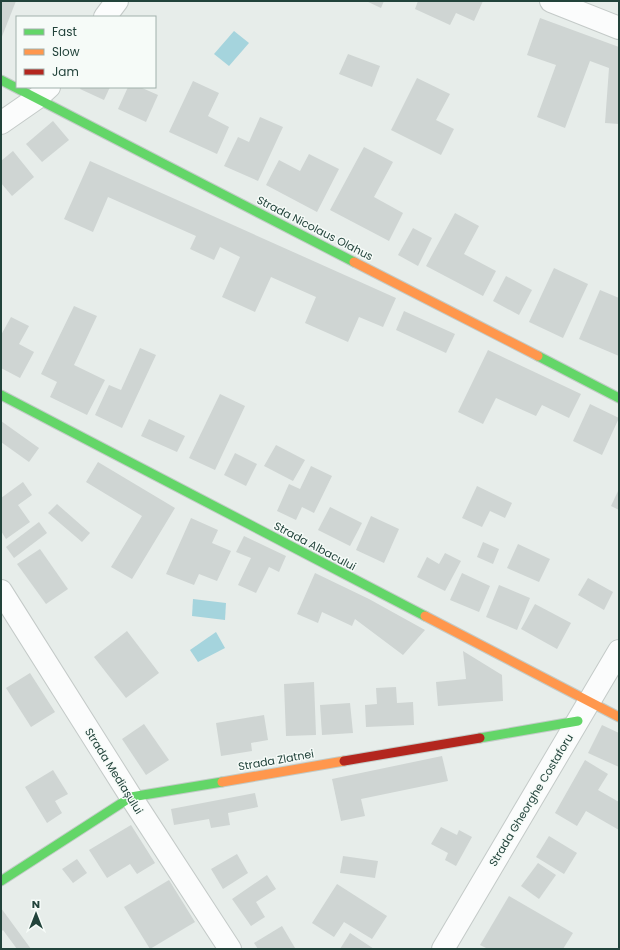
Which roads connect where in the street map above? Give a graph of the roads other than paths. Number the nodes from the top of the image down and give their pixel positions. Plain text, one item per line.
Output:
1 (117, 1) edge
2 (551, 1) edge
3 (106, 16) edge
4 (619, 28) edge
5 (1, 80) edge
6 (16, 85) edge
7 (27, 88) edge
8 (43, 93) edge
9 (1, 123) edge
10 (1, 395) edge
11 (619, 398) edge
12 (1, 591) edge
13 (619, 651) edge
14 (589, 702) junction
15 (619, 717) edge
16 (578, 721) junction
17 (131, 797) junction
18 (1, 881) edge
19 (230, 949) edge
20 (443, 949) edge

1 - 3 street
2 - 4 street
5 - 6 street, Strada Nicolaus Olahus
7 - 8 street, Strada Nicolaus Olahus
8 - 9 street
8 - 11 street, Strada Nicolaus Olahus
10 - 14 street, Strada Albacului
12 - 17 street, Strada Mediașului
13 - 14 street, Strada Gheorghe Costaforu
14 - 15 street, Strada Albacului
14 - 16 street, Strada Gheorghe Costaforu
16 - 17 street, Strada Zlatnei
16 - 20 street, Strada Gheorghe Costaforu
17 - 18 street, Strada Zlatnei
17 - 19 street, Strada Mediașului

